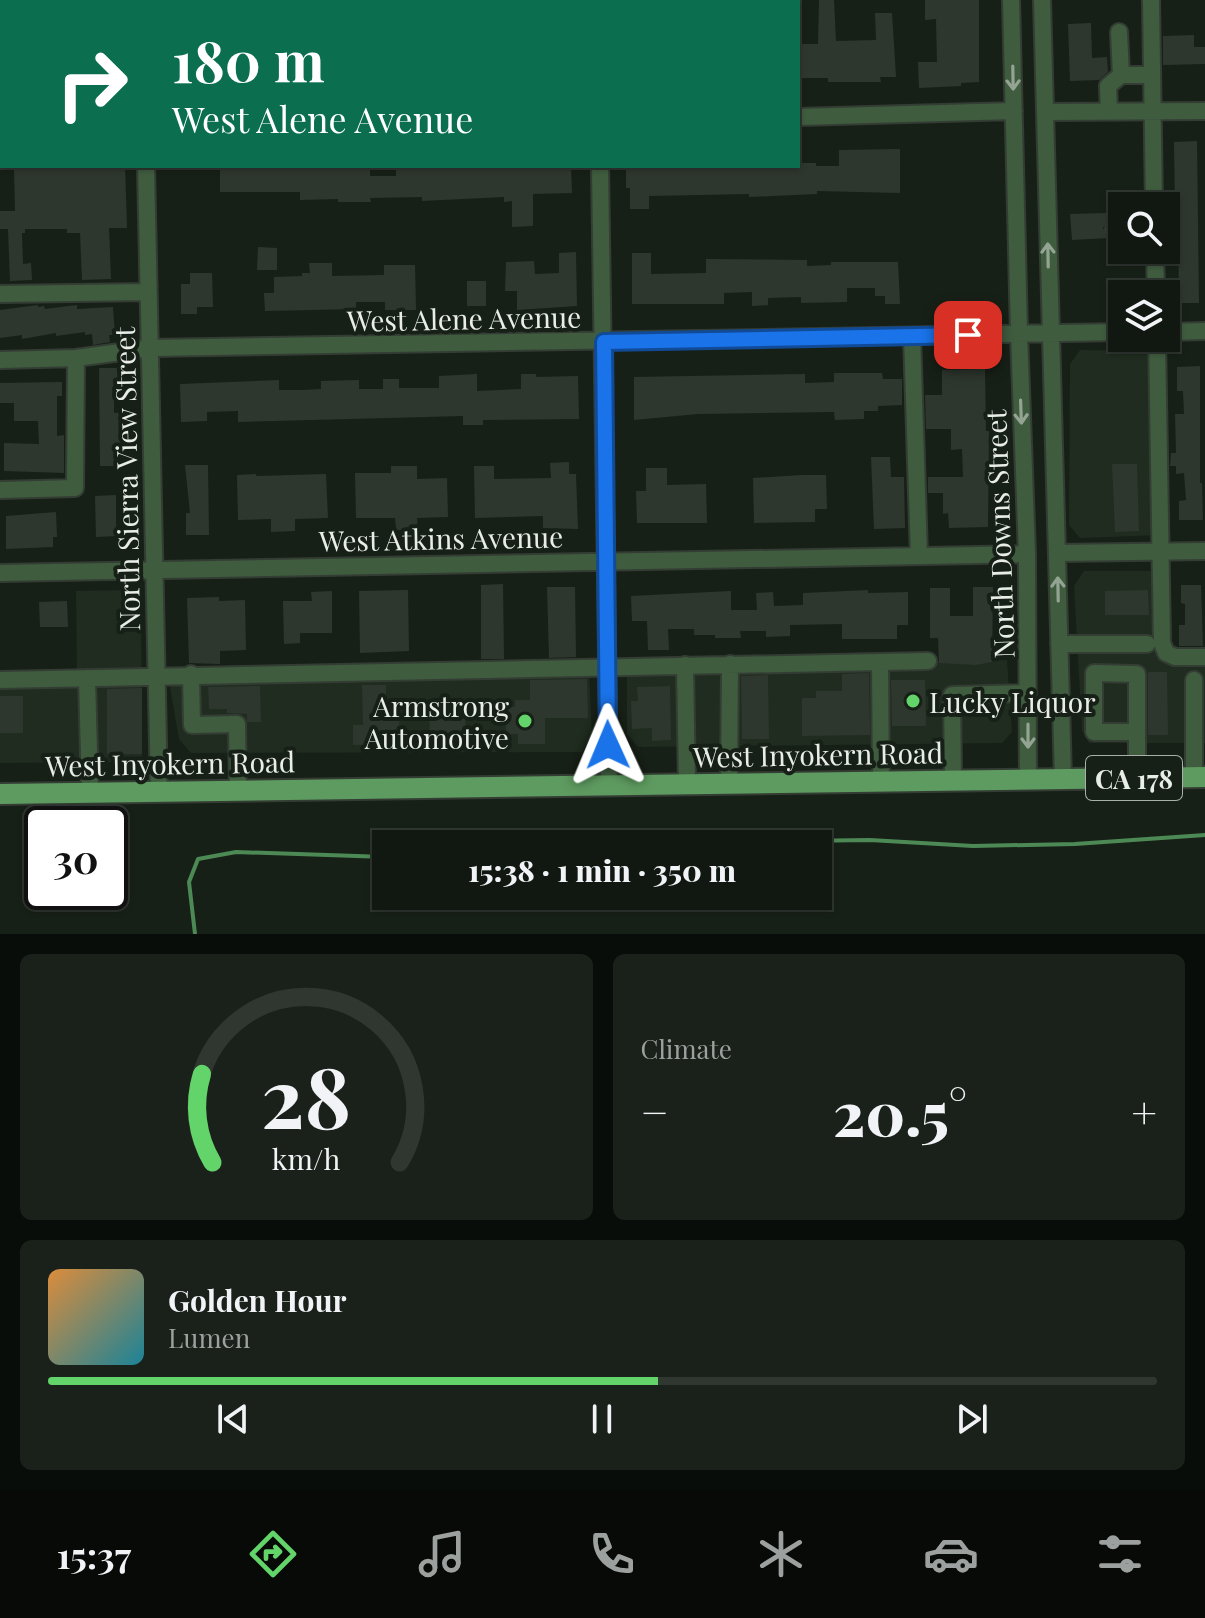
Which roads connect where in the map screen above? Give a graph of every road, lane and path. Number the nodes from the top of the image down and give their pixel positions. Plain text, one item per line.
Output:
1 (1011, 0) edge
2 (1042, 0) edge
3 (1151, 0) edge
4 (1119, 32) dead end
5 (1121, 75) junction
6 (1152, 75) junction
7 (1014, 111) junction
8 (1109, 111) junction
9 (1153, 111) junction
10 (1205, 111) edge
11 (1045, 112) junction
12 (800, 117) edge
13 (146, 168) edge
14 (600, 168) edge
15 (1154, 192) edge
16 (148, 292) junction
17 (0, 294) edge
18 (1205, 331) edge
19 (1108, 332) edge
20 (1180, 332) edge
21 (1050, 333) junction
22 (1019, 334) junction
23 (912, 336) junction
24 (604, 342) junction
25 (150, 348) junction
26 (1157, 352) edge
27 (76, 358) junction
28 (0, 360) edge
29 (0, 490) edge
30 (1160, 551) junction
31 (1205, 551) edge
32 (1057, 553) junction
33 (1027, 554) junction
34 (919, 556) junction
35 (606, 562) junction
36 (154, 569) junction
37 (0, 573) edge
38 (1059, 644) junction
39 (1147, 644) dead end
40 (1205, 657) edge
41 (928, 661) dead end
42 (880, 662) junction
43 (730, 664) junction
44 (685, 665) junction
45 (606, 666) junction
46 (191, 674) junction
47 (156, 675) junction
48 (87, 678) junction
49 (0, 680) edge
50 (1194, 680) dead end
51 (1028, 693) junction
52 (1137, 732) junction
53 (1200, 777) edge
54 (1137, 778) junction
55 (953, 779) junction
56 (1028, 779) junction
57 (1063, 779) junction
58 (881, 781) junction
59 (729, 783) junction
60 (687, 784) junction
61 (609, 786) junction
62 (238, 790) junction
63 (159, 791) junction
64 (90, 792) junction
65 (0, 794) edge

1 -> 7 street, North Downs Street
2 - 11 street, North Downs Street
3 - 6 street
4 - 5 street
5 - 6 street
5 - 8 street
6 - 9 street
7 - 12 street
7 - 22 street, North Downs Street
8 - 9 street
8 - 11 street
9 - 10 street
9 - 15 street
21 -> 11 street, North Downs Street
13 - 16 street, North Sierra View Street
14 - 24 street
16 - 17 street
16 - 25 street, North Sierra View Street
18 - 20 street
19 - 21 street, West Alene Avenue
21 - 22 street, West Alene Avenue
21 - 32 street, North Downs Street
22 - 23 street, West Alene Avenue
22 -> 33 street, North Downs Street
23 - 24 street, West Alene Avenue
23 - 34 street
24 - 25 street, West Alene Avenue
24 - 35 street
25 - 27 street, West Alene Avenue
25 - 36 street, North Sierra View Street
26 - 30 street
27 - 28 street, West Alene Avenue
27 - 29 street
30 - 31 street
30 - 32 street
30 - 40 street
38 -> 32 street, North Downs Street
33 - 34 street, West Atkins Avenue
33 - 51 street, North Downs Street
34 - 35 street, West Atkins Avenue
35 - 36 street, West Atkins Avenue
35 - 45 street
36 - 37 street, West Atkins Avenue
36 - 47 street, North Sierra View Street
38 - 39 street
38 - 57 street, North Downs Street
41 - 42 street
42 - 43 street
42 - 58 street
43 - 44 street
43 - 59 street
44 - 45 street
44 - 60 street
45 - 46 street
45 - 61 street
46 - 47 street
46 - 62 street
47 - 48 street
47 - 63 street, North Sierra View Street
48 - 49 street
48 - 64 street
50 - 53 street
51 - 55 street
51 -> 56 street, North Downs Street
52 - 52 street
52 - 54 street
53 - 54 main road, West Inyokern Road / CA 178
54 - 57 main road, West Inyokern Road / CA 178
55 - 56 main road, West Inyokern Road / CA 178
55 - 58 main road, West Inyokern Road / CA 178
56 - 57 main road, West Inyokern Road / CA 178
58 - 59 main road, West Inyokern Road / CA 178
59 - 60 main road, West Inyokern Road / CA 178
60 - 61 main road, West Inyokern Road / CA 178
61 - 62 main road, West Inyokern Road / CA 178
62 - 63 main road, West Inyokern Road / CA 178
63 - 64 main road, West Inyokern Road / CA 178
64 - 65 main road, West Inyokern Road / CA 178

